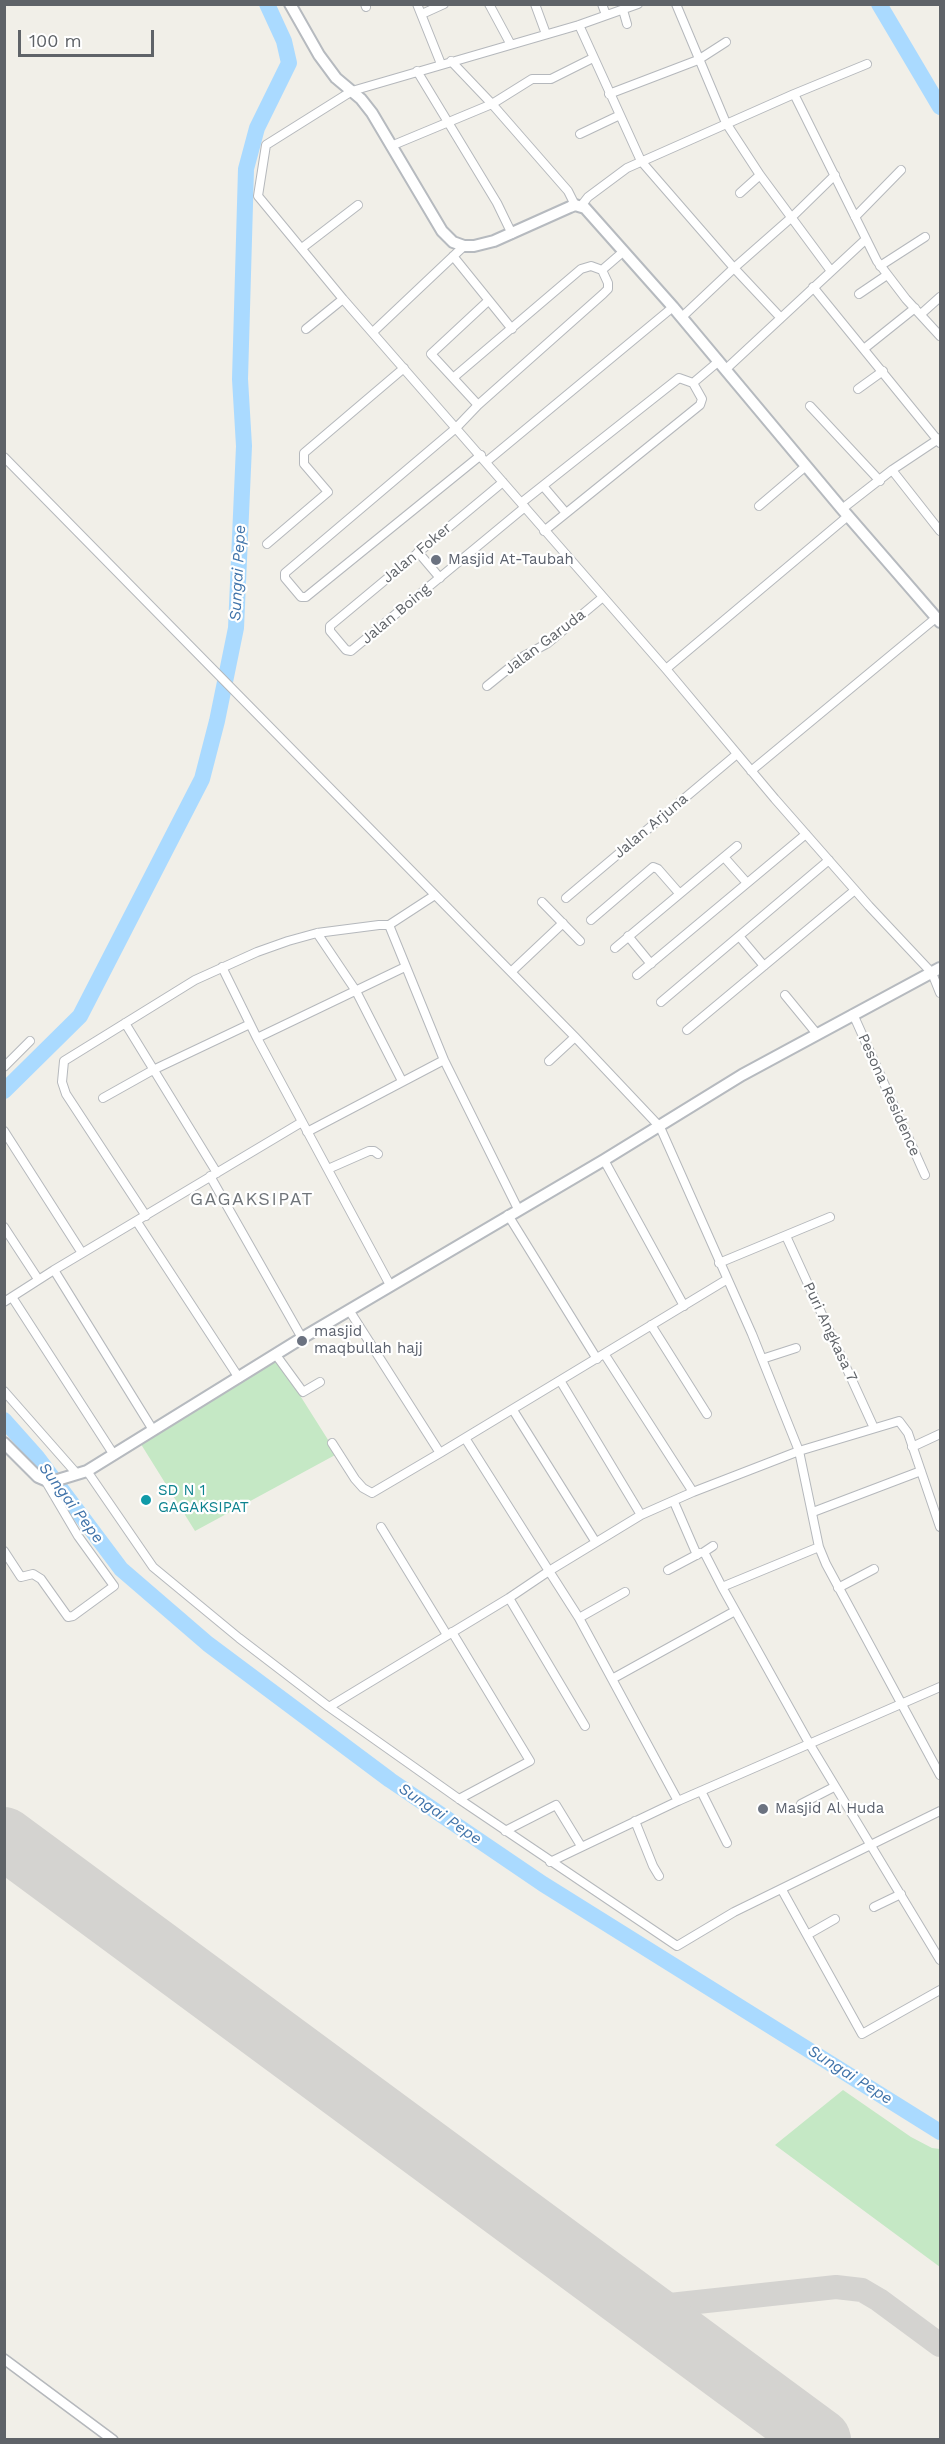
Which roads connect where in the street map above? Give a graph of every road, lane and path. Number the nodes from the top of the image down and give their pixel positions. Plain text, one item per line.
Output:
1 (290, 4) edge
2 (417, 4) edge
3 (444, 4) edge
4 (489, 4) edge
5 (535, 4) edge
6 (602, 4) edge
7 (638, 4) edge
8 (676, 4) edge
9 (623, 10) junction
10 (422, 14) junction
11 (606, 15) junction
12 (627, 24) dead end
13 (579, 25) junction
14 (546, 34) junction
15 (726, 42) dead end
16 (510, 44) junction
17 (593, 58) junction
18 (698, 60) junction
19 (451, 62) junction
20 (441, 64) junction
21 (867, 64) dead end
22 (417, 71) junction
23 (352, 91) junction
24 (609, 94) junction
25 (794, 94) junction
26 (492, 104) junction
27 (620, 115) junction
28 (449, 123) junction
29 (726, 123) junction
30 (580, 134) dead end
31 (392, 146) junction
32 (641, 162) junction
33 (902, 170) dead end
34 (760, 175) junction
35 (835, 175) junction
36 (740, 193) dead end
37 (358, 205) dead end
38 (578, 206) junction
39 (792, 217) junction
40 (855, 217) junction
41 (512, 234) junction
42 (925, 237) dead end
43 (865, 240) junction
44 (464, 246) junction
45 (302, 248) junction
46 (624, 251) junction
47 (453, 256) junction
48 (880, 266) junction
49 (734, 268) junction
50 (602, 270) junction
51 (831, 271) junction
52 (887, 275) junction
53 (813, 287) junction
54 (859, 294) dead end
55 (940, 297) edge
56 (343, 299) junction
57 (488, 301) junction
58 (673, 307) junction
59 (918, 311) junction
60 (682, 317) junction
61 (780, 317) junction
62 (306, 329) dead end
63 (512, 329) junction
64 (373, 332) junction
65 (940, 336) edge
66 (865, 348) junction
67 (723, 365) junction
68 (404, 368) junction
69 (883, 371) junction
70 (453, 378) junction
71 (693, 383) junction
72 (858, 388) dead end
73 (478, 405) junction
74 (810, 406) dead end
75 (456, 428) junction
76 (940, 440) edge
77 (4, 457) edge
78 (483, 458) junction
79 (806, 466) junction
80 (892, 470) junction
81 (880, 481) junction
82 (503, 482) junction
83 (543, 486) junction
84 (523, 505) junction
85 (759, 506) dead end
86 (566, 513) junction
87 (845, 513) junction
88 (544, 531) junction
89 (940, 531) edge
90 (267, 544) dead end
91 (418, 552) junction
92 (440, 578) junction
93 (603, 597) junction
94 (939, 620) edge
95 (351, 651) joint
96 (666, 669) junction
97 (487, 686) dead end
98 (737, 754) junction
99 (751, 771) junction
100 (806, 834) junction
101 (737, 846) dead end
102 (723, 857) junction
103 (829, 860) junction
104 (747, 883) junction
105 (855, 890) junction
106 (679, 893) junction
107 (435, 895) junction
108 (566, 898) dead end
109 (542, 902) dead end
110 (591, 920) dead end
111 (563, 923) junction
112 (389, 925) junction
113 (317, 933) junction
114 (628, 936) junction
115 (739, 936) junction
116 (580, 941) dead end
117 (615, 948) dead end
118 (651, 964) junction
119 (764, 966) junction
120 (222, 967) junction
121 (405, 967) junction
122 (936, 970) edge
123 (510, 972) junction
124 (637, 975) dead end
125 (356, 991) junction
126 (940, 993) edge
127 (785, 995) dead end
128 (661, 1002) dead end
129 (853, 1014) junction
130 (125, 1023) junction
131 (250, 1024) junction
132 (687, 1030) dead end
133 (816, 1034) junction
134 (575, 1037) junction
135 (257, 1038) junction
136 (30, 1041) dead end
137 (444, 1060) junction
138 (549, 1062) dead end
139 (4, 1066) edge
140 (153, 1071) junction
141 (402, 1082) junction
142 (103, 1098) dead end
143 (302, 1122) junction
144 (660, 1127) junction
145 (4, 1131) edge
146 (307, 1132) junction
147 (378, 1154) dead end
148 (604, 1160) junction
149 (328, 1169) junction
150 (213, 1174) junction
151 (924, 1175) dead end
152 (513, 1212) junction
153 (146, 1216) junction
154 (830, 1217) dead end
155 (137, 1222) junction
156 (4, 1227) edge
157 (786, 1236) junction
158 (82, 1253) junction
159 (719, 1263) junction
160 (54, 1270) junction
161 (38, 1279) junction
162 (726, 1280) junction
163 (390, 1285) junction
164 (8, 1300) edge
165 (684, 1306) junction
166 (350, 1310) junction
167 (651, 1325) junction
168 (302, 1338) junction
169 (796, 1348) dead end
170 (276, 1355) junction
171 (601, 1357) junction
172 (762, 1359) junction
173 (239, 1378) junction
174 (320, 1382) dead end
175 (561, 1382) junction
176 (4, 1391) edge
177 (513, 1410) junction
178 (707, 1414) dead end
179 (874, 1428) junction
180 (153, 1430) junction
181 (940, 1434) edge
182 (465, 1438) junction
183 (4, 1443) edge
184 (332, 1443) dead end
185 (912, 1447) junction
186 (799, 1451) junction
187 (440, 1453) junction
188 (114, 1455) junction
189 (9, 1456) edge
190 (921, 1471) junction
191 (78, 1474) junction
192 (49, 1481) junction
193 (693, 1492) junction
194 (674, 1502) junction
195 (813, 1512) junction
196 (641, 1515) junction
197 (381, 1527) dead end
198 (940, 1527) edge
199 (595, 1541) junction
200 (713, 1546) dead end
201 (819, 1547) junction
202 (4, 1551) edge
203 (700, 1553) junction
204 (874, 1569) dead end
205 (549, 1570) junction
206 (668, 1570) dead end
207 (722, 1587) junction
208 (838, 1588) junction
209 (625, 1592) dead end
210 (509, 1598) junction
211 (735, 1611) junction
212 (579, 1618) junction
213 (449, 1634) junction
214 (612, 1679) junction
215 (940, 1687) edge
216 (903, 1704) junction
217 (329, 1707) junction
218 (585, 1726) dead end
219 (808, 1743) junction
220 (940, 1776) edge
221 (834, 1787) junction
222 (701, 1791) junction
223 (459, 1799) junction
224 (678, 1801) junction
225 (801, 1804) dead end
226 (940, 1811) edge
227 (635, 1821) junction
228 (505, 1831) junction
229 (727, 1843) dead end
230 (872, 1845) junction
231 (581, 1846) junction
232 (550, 1862) junction
233 (659, 1876) dead end
234 (782, 1890) junction
235 (901, 1893) junction
236 (874, 1907) dead end
237 (835, 1919) dead end
238 (807, 1935) junction
239 (940, 1960) edge
240 (940, 1990) edge
241 (4, 2359) edge
242 (113, 2439) edge

1 - 23 main road
2 - 10 street
3 - 10 street
4 - 16 street
5 - 14 street
6 - 11 street
7 - 9 street
8 - 18 street
9 - 11 street
9 - 12 street
10 - 20 street
11 - 13 street
13 - 14 street
13 - 17 street
14 - 16 street
15 - 18 street
16 - 19 street
17 - 24 street
17 - 26 street
18 - 24 street
18 - 29 street
19 - 20 street
19 - 26 street
20 - 22 street
21 - 25 street
22 - 23 street
22 - 28 street
23 - 31 main road
23 - 45 street
24 - 27 street
25 - 29 street
25 - 35 street
26 - 28 street
26 - 38 street
27 - 30 street
27 - 32 street
28 - 31 street
28 - 41 street
29 - 32 street
29 - 34 street
31 - 44 main road
32 - 38 street
32 - 49 street
33 - 40 street
34 - 36 street
34 - 39 street
35 - 39 street
35 - 40 street
37 - 45 street
38 - 41 main road
38 - 46 main road
39 - 49 street
39 - 51 street
40 - 43 street
41 - 44 main road
42 - 48 street
43 - 48 street
43 - 51 street
44 - 47 street
45 - 56 street
46 - 50 street
46 - 58 main road
47 - 57 street
47 - 64 street
48 - 52 street
49 - 60 street
49 - 61 street
50 - 63 street
50 - 73 street
51 - 53 street
52 - 54 street
52 - 59 street
53 - 61 street
53 - 66 street
55 - 59 street
56 - 62 street
56 - 64 street
57 - 63 street
57 - 70 street
58 - 60 main road
58 - 78 street
59 - 65 street
59 - 66 street
60 - 67 main road
61 - 67 street
63 - 70 street
64 - 68 street
66 - 69 street
67 - 71 street
67 - 79 main road
68 - 75 street
68 - 90 street
69 - 72 street
69 - 76 street
70 - 73 street
71 - 83 street, Jalan Boing
71 - 86 street
73 - 75 street
74 - 81 street
75 - 78 street
75 - 78 street
76 - 80 street
77 - 107 street
78 - 82 street
79 - 85 street
79 - 87 main road
80 - 81 street
80 - 89 street
81 - 87 street
82 - 84 street
82 - 91 street, Jalan Foker
83 - 84 street, Jalan Boing
83 - 86 street
84 - 88 street
84 - 92 street, Jalan Boing
86 - 88 street
87 - 94 main road
87 - 96 street
88 - 93 street
91 - 92 street
91 - 95 street, Jalan Foker
92 - 95 street, Jalan Boing
93 - 96 street
93 - 97 street, Jalan Garuda
94 - 99 street
96 - 98 street
98 - 99 street
98 - 108 street, Jalan Arjuna
99 - 100 street
100 - 103 street
100 - 104 street
101 - 102 street
102 - 104 street
102 - 106 street
103 - 105 street
103 - 115 street
104 - 118 street
105 - 119 street
105 - 122 street
106 - 110 street
106 - 114 street
107 - 112 street
107 - 123 street
109 - 111 street
111 - 116 street
111 - 123 street
112 - 113 street
112 - 121 street
113 - 120 street
113 - 125 street
114 - 117 street
114 - 118 street
115 - 119 street
115 - 128 street
118 - 124 street
119 - 132 street
120 - 130 street
120 - 131 street
121 - 125 street
121 - 137 street
122 - 126 street
122 - 129 main road
123 - 134 street
125 - 135 street
125 - 141 street
127 - 133 street
129 - 133 main road
129 - 151 street, Pesona Residence
130 - 140 street
130 - 153 street
131 - 135 street
131 - 140 street
133 - 144 main road
134 - 138 street
134 - 144 street
135 - 143 street
136 - 139 street
137 - 141 street
137 - 152 street
140 - 142 street
140 - 150 street
141 - 146 street
143 - 146 street
143 - 150 street
144 - 148 main road
144 - 159 street
145 - 158 street
146 - 149 street
147 - 149 street
148 - 152 main road
148 - 165 street
149 - 163 street
150 - 153 street
150 - 168 street
152 - 163 main road
152 - 171 street
153 - 155 street
154 - 157 street
155 - 158 street
155 - 173 street
156 - 161 street
157 - 159 street
157 - 179 street, Puri Angkasa 7
158 - 160 street
159 - 162 street
160 - 161 street
160 - 180 street
161 - 164 street
162 - 165 street
162 - 172 street
163 - 166 main road
164 - 188 street
165 - 167 street
166 - 168 main road
166 - 187 street
167 - 171 street
167 - 178 street
168 - 170 main road
169 - 172 street
170 - 173 main road
170 - 174 street
171 - 175 street
171 - 193 street
172 - 186 street
173 - 180 main road
175 - 177 street
175 - 196 street
176 - 191 street
177 - 182 street
177 - 199 street
179 - 185 street
179 - 186 street
180 - 188 main road
181 - 185 street
182 - 187 street
182 - 205 street
183 - 189 main road
184 - 187 street
185 - 190 street
186 - 193 street
186 - 195 street
188 - 191 main road
189 - 192 main road
190 - 195 street
190 - 198 street
191 - 192 main road
191 - 217 street
192 - 202 street
193 - 194 street
194 - 196 street
194 - 203 street
195 - 201 street
196 - 199 street
197 - 213 street
199 - 205 street
200 - 203 street
201 - 207 street
201 - 208 street
203 - 206 street
203 - 207 street
204 - 208 street
205 - 210 street
205 - 212 street
207 - 211 street
208 - 216 street
209 - 212 street
210 - 213 street
210 - 218 street
211 - 214 street
211 - 219 street
212 - 214 street
213 - 217 street
213 - 223 street
214 - 224 street
215 - 216 street
216 - 219 street
216 - 220 street
217 - 223 street
219 - 221 street
219 - 222 street
221 - 225 street
221 - 230 street
222 - 224 street
222 - 229 street
223 - 228 street
224 - 227 street
226 - 230 street
227 - 231 street
227 - 233 street
228 - 231 street
228 - 232 street
230 - 234 street
230 - 235 street
231 - 232 street
232 - 234 street
234 - 238 street
235 - 236 street
235 - 239 street
237 - 238 street
238 - 240 street
241 - 242 street

